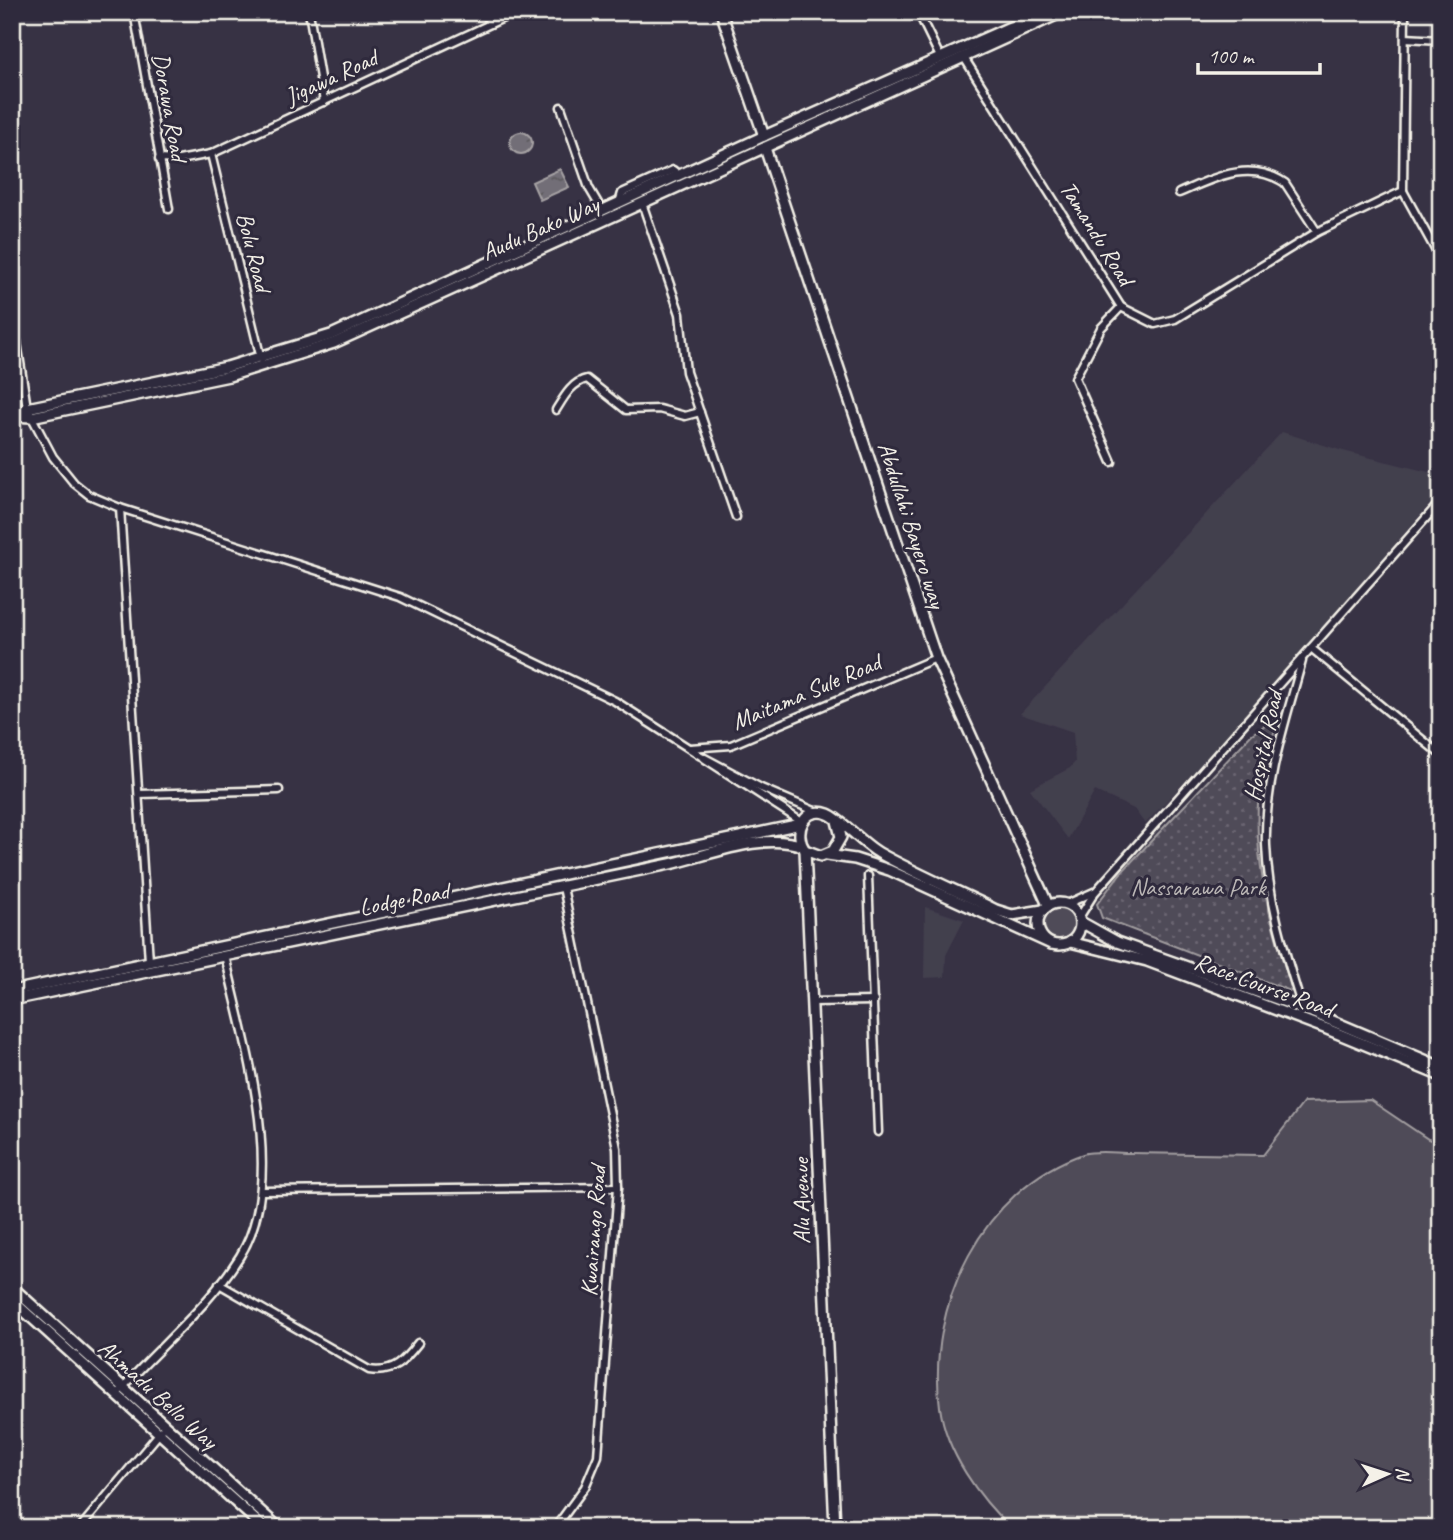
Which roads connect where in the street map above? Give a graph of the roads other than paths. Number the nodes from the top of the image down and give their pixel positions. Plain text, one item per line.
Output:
1 (134, 12) edge
2 (309, 12) edge
3 (487, 12) edge
4 (516, 12) edge
5 (720, 12) edge
6 (918, 12) edge
7 (1044, 12) edge
8 (1063, 12) edge
9 (1405, 12) edge
10 (489, 24) junction
11 (1405, 38) junction
12 (1441, 40) edge
13 (962, 54) junction
14 (941, 59) junction
15 (324, 102) junction
16 (561, 107) dead end
17 (764, 136) junction
18 (765, 148) junction
19 (211, 155) junction
20 (159, 159) junction
21 (1403, 191) junction
22 (1179, 193) dead end
23 (642, 203) junction
24 (169, 209) dead end
25 (602, 211) junction
26 (1317, 232) junction
27 (1441, 260) edge
28 (1121, 307) junction
29 (12, 309) edge
30 (261, 359) junction
31 (556, 410) dead end
32 (29, 412) junction
33 (699, 412) junction
34 (12, 416) edge
35 (1112, 463) dead end
36 (1441, 501) edge
37 (120, 509) junction
38 (736, 517) dead end
39 (1311, 648) junction
40 (1303, 657) junction
41 (936, 658) junction
42 (687, 748) junction
43 (1441, 755) edge
44 (701, 756) junction
45 (279, 790) dead end
46 (139, 794) junction
47 (818, 812) junction
48 (837, 821) junction
49 (802, 823) junction
50 (804, 848) junction
51 (821, 855) junction
52 (804, 873) junction
53 (868, 876) dead end
54 (564, 887) junction
55 (1096, 891) junction
56 (1067, 904) junction
57 (1046, 908) junction
58 (1080, 919) junction
59 (1070, 943) junction
60 (1051, 944) junction
61 (225, 955) junction
62 (149, 961) junction
63 (12, 991) edge
64 (12, 1000) edge
65 (874, 1001) junction
66 (813, 1002) junction
67 (1302, 1008) junction
68 (1441, 1067) edge
69 (1441, 1076) edge
70 (878, 1132) dead end
71 (618, 1187) junction
72 (263, 1191) junction
73 (219, 1284) junction
74 (12, 1287) edge
75 (12, 1300) edge
76 (418, 1343) dead end
77 (120, 1392) junction
78 (162, 1430) junction
79 (80, 1528) edge
80 (264, 1528) edge
81 (279, 1528) edge
82 (555, 1528) edge
83 (835, 1528) edge

1 - 20 street, Dorawa Road
2 - 15 street
3 - 10 street
4 - 10 street, Jigawa Road
5 - 17 street
6 - 14 street
7 - 13 street, Audu Bako Way
8 - 13 street, Audu Bako Way
9 - 11 street
10 - 15 street, Jigawa Road
11 - 12 street
11 - 21 street
13 - 14 street, Audu Bako Way
13 - 18 street, Audu Bako Way
13 - 28 street, Tamandu Road
14 - 17 street, Audu Bako Way
15 - 19 street, Jigawa Road
16 - 25 street
17 - 25 street, Audu Bako Way
18 - 23 street, Audu Bako Way
18 - 41 street, Abdullahi Bayero way
19 - 20 street, Jigawa Road
19 - 30 street, Bolu Road
20 - 24 street, Dorawa Road
21 - 26 street, Tamandu Road
21 - 27 street
22 - 26 street
23 - 32 street, Audu Bako Way
23 - 33 street
25 - 30 street, Audu Bako Way
26 - 28 street, Tamandu Road
28 - 35 street
29 - 32 street
30 - 32 street, Audu Bako Way
31 - 33 street
32 - 34 street, Audu Bako Way
32 - 37 street
33 - 38 street
36 - 39 street, Hospital Road
37 - 42 street
37 - 46 street
39 - 40 street, Hospital Road
39 - 43 street
40 - 55 street, Hospital Road
40 - 67 street, Hospital Road
41 - 42 street, Maitama Sule Road
41 - 57 street, Abdullahi Bayero way
42 - 44 street
44 - 47 street
44 - 49 street
45 - 46 street
46 - 62 street
47 - 48 street
47 - 49 street
48 - 51 street
48 - 57 street
49 - 50 street
49 - 62 street, Lodge Road
50 - 51 street
50 - 52 street, Alu Avenue
50 - 54 street, Lodge Road
51 - 52 street
51 - 60 street
52 - 66 street, Alu Avenue
53 - 65 street
54 - 61 street, Lodge Road
54 - 71 street, Kwairango Road
55 - 56 street, Hospital Road
55 - 58 street
56 - 57 street
56 - 58 street
57 - 60 street
58 - 59 street
58 - 67 street, Race Course Road
59 - 60 street
59 - 69 street, Race Course Road
61 - 64 street, Lodge Road
61 - 72 street
62 - 63 street, Lodge Road
65 - 66 street
65 - 70 street
66 - 83 street, Alu Avenue
67 - 68 street, Race Course Road
71 - 72 street
71 - 82 street, Kwairango Road
72 - 73 street
73 - 76 street
73 - 77 street
74 - 77 street, Ahmadu Bello Way
75 - 77 street, Ahmadu Bello Way
77 - 78 street, Ahmadu Bello Way
78 - 79 street
78 - 80 street, Ahmadu Bello Way
78 - 81 street, Ahmadu Bello Way

